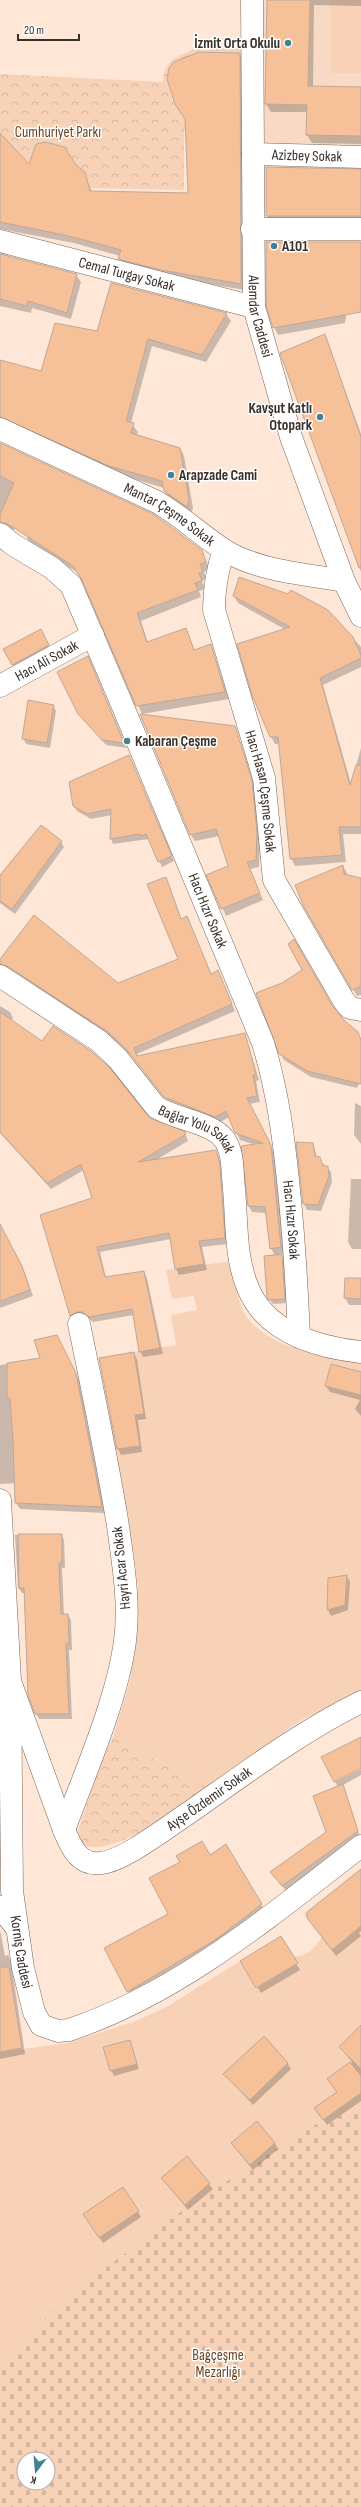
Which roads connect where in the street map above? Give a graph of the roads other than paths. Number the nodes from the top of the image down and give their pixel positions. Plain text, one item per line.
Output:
1 (252, 0) edge
2 (253, 154) junction
3 (361, 157) edge
4 (252, 229) junction
5 (361, 229) edge
6 (0, 241) edge
7 (254, 307) junction
8 (0, 429) edge
9 (0, 534) edge
10 (224, 550) junction
11 (344, 581) junction
12 (361, 616) edge
13 (93, 635) junction
14 (0, 686) edge
15 (0, 976) edge
16 (361, 1010) edge
17 (79, 1324) dead end
18 (299, 1337) junction
19 (361, 1352) edge
20 (0, 1500) edge
21 (10, 1681) junction
22 (361, 1702) edge
23 (64, 1830) junction
24 (361, 1846) edge
25 (0, 1907) edge
26 (16, 1926) junction

1 - 2 street, Alemdar Caddesi
2 - 3 street, Azizbey Sokak
2 - 4 street, Alemdar Caddesi
4 - 5 street
4 - 7 street, Alemdar Caddesi
6 - 7 street, Cemal Turgay Sokak
7 - 11 street, Alemdar Caddesi
8 - 10 street, Mantar Çeşme Sokak
9 - 13 street, Hacı Hızır Sokak
10 - 11 street, Mantar Çeşme Sokak
10 - 16 street, Hacı Hasan Çeşme Sokak
11 - 12 street, Alemdar Caddesi
13 - 14 street, Hacı Ali Sokak
13 - 18 street, Hacı Hızır Sokak
15 - 18 street, Bağlar Yolu Sokak
17 - 23 street, Hayri Acar Sokak
18 - 19 street, Bağlar Yolu Sokak
20 - 21 street, Korniş Caddesi
21 - 23 street, Ayşe Özdemir Sokak
21 - 26 street, Korniş Caddesi
22 - 23 street, Ayşe Özdemir Sokak
24 - 26 street, Korniş Caddesi
25 - 26 street

